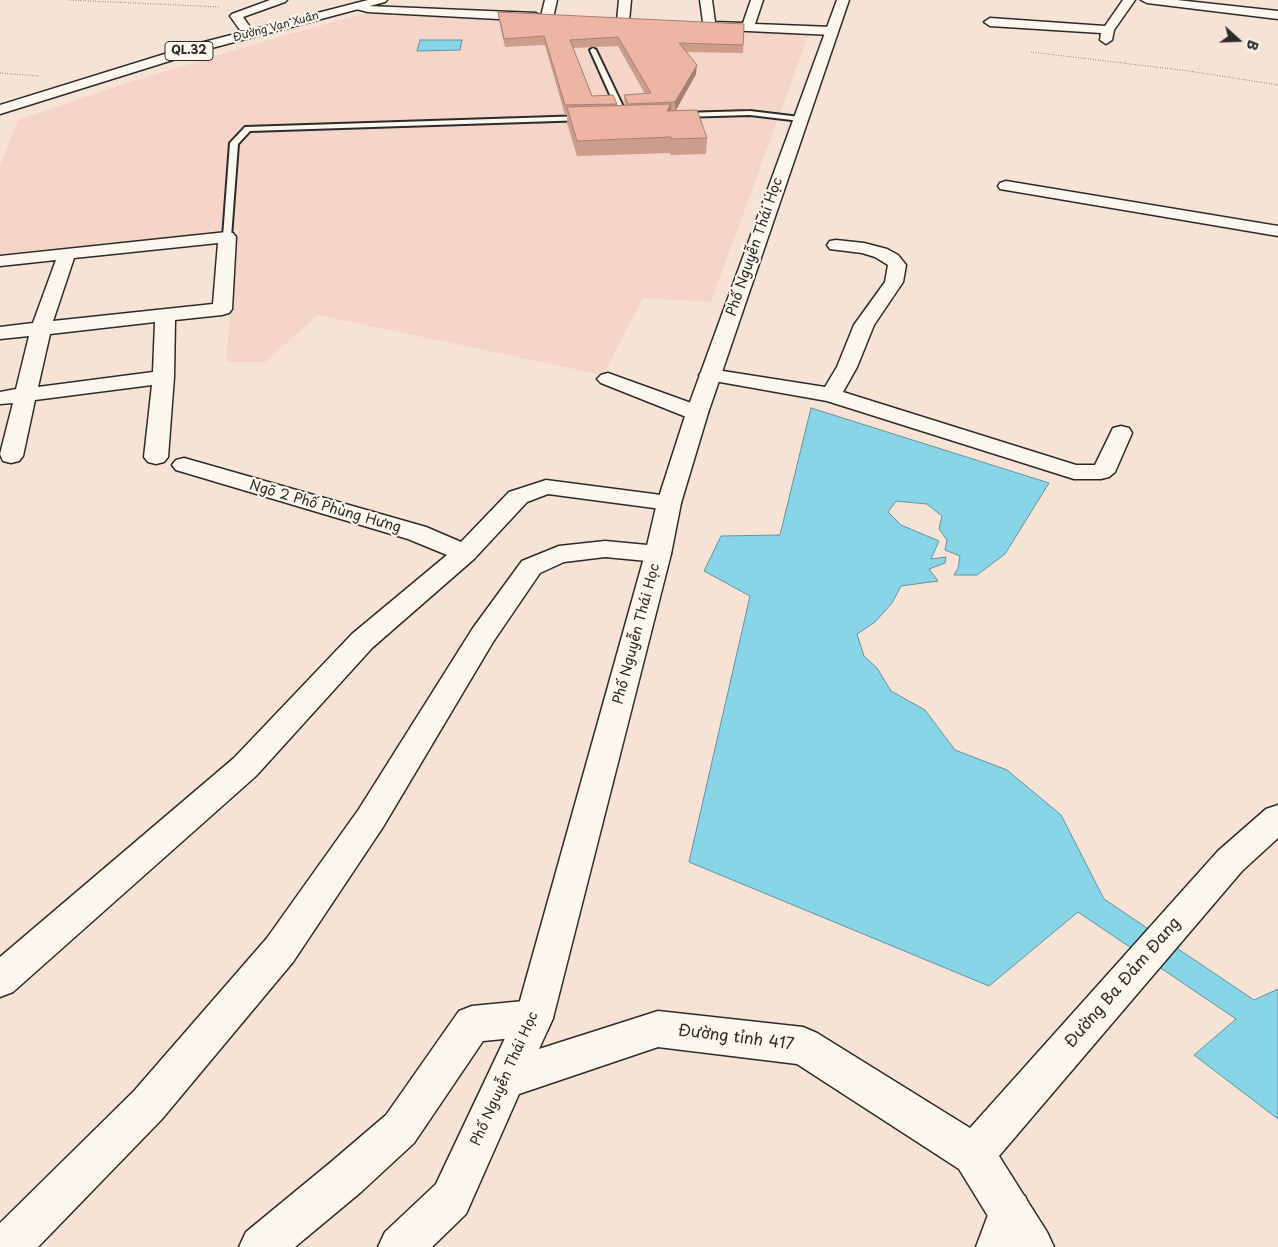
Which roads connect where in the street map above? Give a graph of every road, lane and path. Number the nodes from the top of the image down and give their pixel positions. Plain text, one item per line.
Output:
1 (68, 0) edge
2 (280, 0) edge
3 (381, 0) edge
4 (551, 0) edge
5 (625, 0) edge
6 (706, 0) edge
7 (757, 0) edge
8 (843, 0) edge
9 (1129, 0) edge
10 (1146, 0) edge
11 (354, 3) edge
12 (258, 8) junction
13 (1024, 9) dead end
14 (1278, 15) edge
15 (623, 21) edge
16 (990, 22) dead end
17 (690, 24) edge
18 (1027, 24) junction
19 (709, 25) junction
20 (244, 27) junction
21 (748, 27) junction
22 (832, 30) junction
23 (593, 50) edge
24 (1031, 52) dead end
25 (0, 73) edge
26 (70, 78) junction
27 (1278, 85) edge
28 (0, 99) edge
29 (0, 110) edge
30 (673, 116) edge
31 (615, 117) edge
32 (624, 117) junction
33 (634, 117) edge
34 (596, 118) edge
35 (800, 120) junction
36 (1006, 186) dead end
37 (1278, 230) edge
38 (227, 237) junction
39 (836, 244) dead end
40 (67, 254) junction
41 (0, 261) edge
42 (165, 315) junction
43 (41, 328) junction
44 (0, 333) edge
45 (710, 375) junction
46 (163, 377) junction
47 (608, 379) dead end
48 (24, 394) junction
49 (831, 394) junction
50 (0, 398) edge
51 (697, 413) junction
52 (1121, 433) dead end
53 (10, 456) dead end
54 (156, 457) dead end
55 (184, 465) dead end
56 (669, 503) junction
57 (465, 553) junction
58 (658, 554) junction
59 (1278, 818) edge
60 (0, 980) edge
61 (534, 1018) junction
62 (506, 1079) junction
63 (974, 1154) junction
64 (1004, 1229) edge
65 (7, 1247) edge
66 (261, 1247) edge
67 (400, 1247) edge
68 (1032, 1247) edge

1 - 12 path
2 - 12 main road
3 - 11 main road, Đường Vạn Xuân / QL.32
4 - 11 main road
5 - 15 main road
6 - 19 main road
7 - 21 main road
8 - 22 main road, Phố Nguyễn Thái Học
9 - 18 main road
10 - 14 main road
11 - 20 main road, Đường Vạn Xuân / QL.32
11 - 29 main road, Đường Vạn Xuân / QL.32
12 - 20 main road
13 - 18 main road
16 - 18 main road
17 - 19 main road
19 - 21 main road
20 - 26 main road, Đường Vạn Xuân / QL.32
21 - 22 main road
22 - 35 main road, Phố Nguyễn Thái Học
23 - 32 lane
24 - 27 path
25 - 26 path
26 - 28 main road, Đường Vạn Xuân / QL.32
30 - 35 lane
31 - 32 lane
32 - 33 lane
34 - 38 lane
35 - 45 main road, Phố Nguyễn Thái Học
36 - 37 main road
38 - 40 main road
38 - 42 main road
39 - 49 main road
40 - 41 main road
40 - 43 main road
42 - 43 main road
42 - 46 main road
43 - 44 main road
43 - 48 main road
45 - 49 main road
45 - 51 main road, Phố Nguyễn Thái Học
46 - 48 main road
46 - 54 main road
47 - 51 main road
48 - 50 main road
48 - 53 main road
49 - 52 main road
51 - 56 main road, Phố Nguyễn Thái Học
55 - 57 main road, Ngõ 2 Phố Phùng Hưng
56 - 57 main road
56 - 58 main road, Phố Nguyễn Thái Học
57 - 60 main road
58 - 61 main road, Phố Nguyễn Thái Học
58 - 65 main road
59 - 63 main road, Đường Ba Đảm Đang
61 - 62 main road, Phố Nguyễn Thái Học
61 - 66 main road
62 - 63 main road, Đường tỉnh 417
62 - 67 main road, Phố Nguyễn Thái Học
63 - 64 main road
64 - 68 main road

